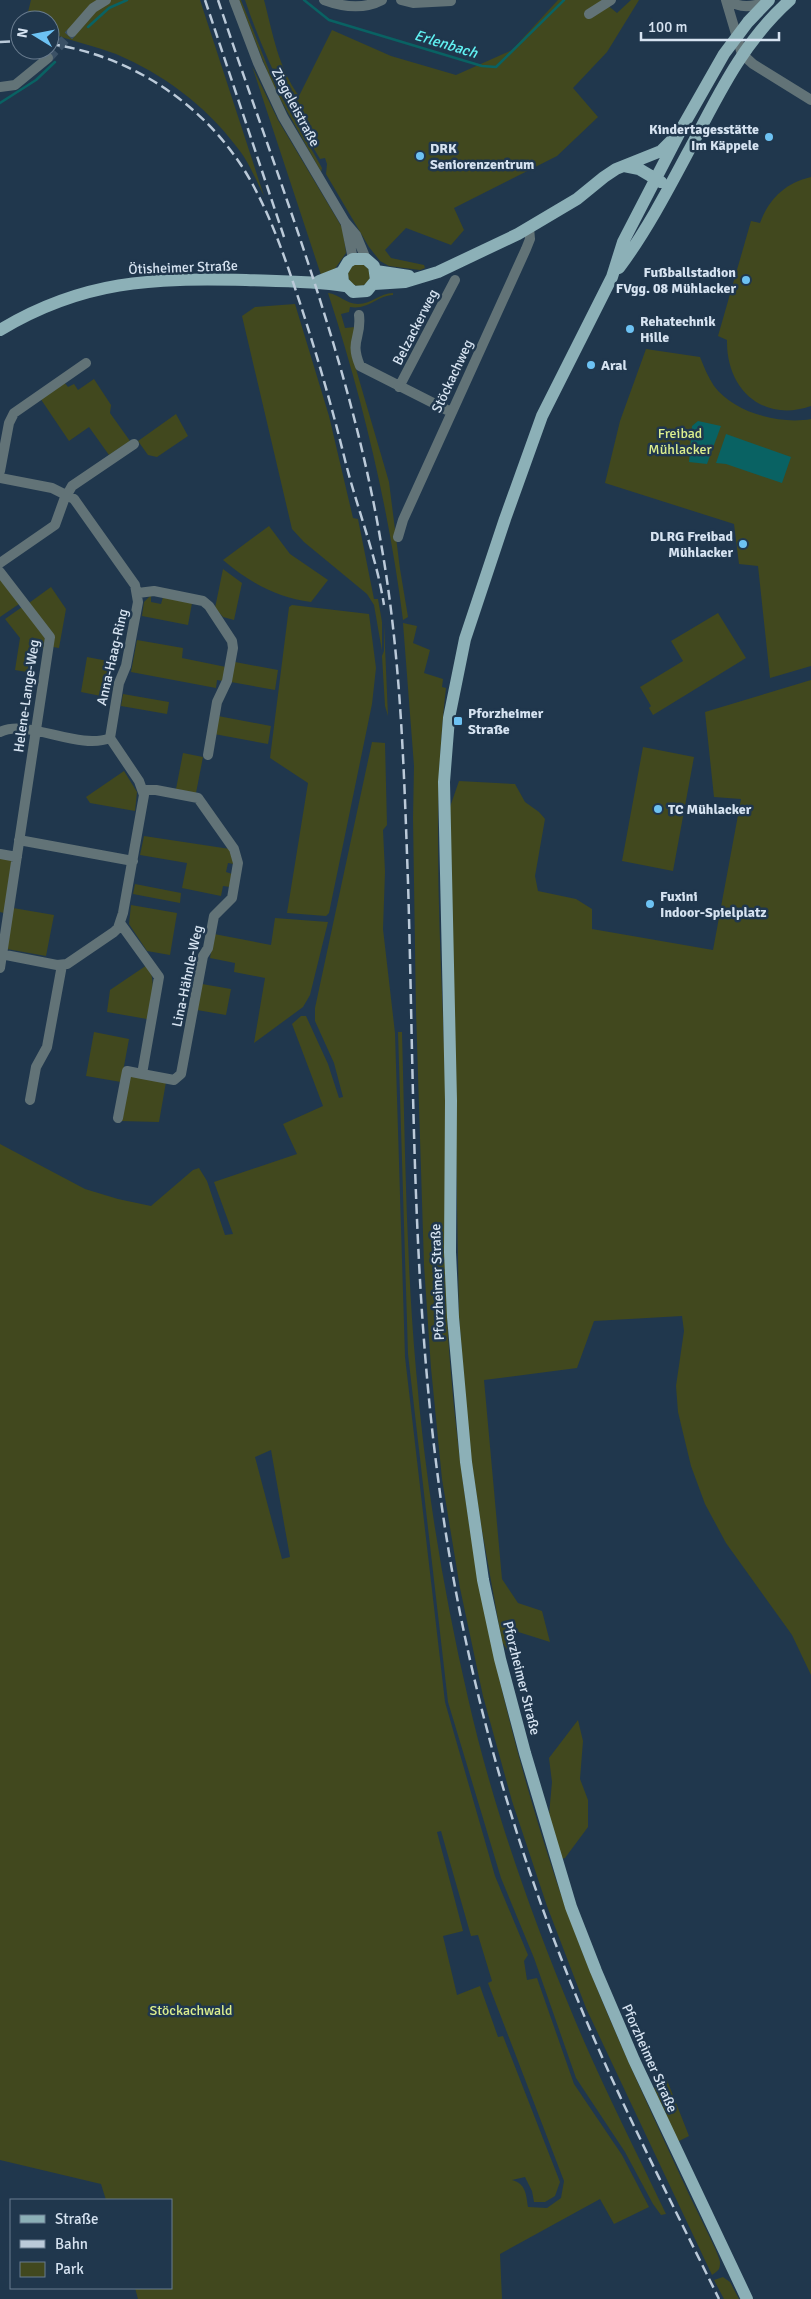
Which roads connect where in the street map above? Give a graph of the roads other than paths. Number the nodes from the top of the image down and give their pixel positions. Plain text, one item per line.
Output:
1 (106, 0) edge
2 (234, 0) edge
3 (324, 0) edge
4 (382, 0) edge
5 (401, 0) edge
6 (611, 0) edge
7 (727, 0) edge
8 (769, 0) edge
9 (790, 0) edge
10 (451, 1) edge
11 (589, 14) dead end
12 (72, 32) tunnel mouth
13 (736, 36) junction
14 (742, 54) junction
15 (46, 60) tunnel mouth
16 (0, 86) edge
17 (811, 100) edge
18 (682, 126) junction
19 (624, 166) junction
20 (655, 179) junction
21 (669, 186) junction
22 (345, 222) junction
23 (529, 228) junction
24 (353, 259) junction
25 (366, 260) junction
26 (342, 272) junction
27 (612, 277) junction
28 (375, 278) junction
29 (455, 280) dead end
30 (316, 282) junction
31 (345, 286) junction
32 (359, 315) dead end
33 (0, 330) edge
34 (86, 364) dead end
35 (399, 387) junction
36 (451, 412) junction
37 (5, 422) edge
38 (134, 444) dead end
39 (0, 470) edge
40 (0, 478) edge
41 (67, 494) junction
42 (398, 537) dead end
43 (0, 563) edge
44 (0, 572) edge
45 (138, 593) junction
46 (0, 732) edge
47 (35, 732) junction
48 (110, 738) junction
49 (208, 755) dead end
50 (143, 790) junction
51 (19, 840) junction
52 (0, 854) edge
53 (17, 857) junction
54 (133, 861) junction
55 (120, 923) junction
56 (1, 954) edge
57 (62, 965) junction
58 (0, 968) edge
59 (142, 1074) junction
60 (30, 1100) dead end
61 (118, 1118) dead end
62 (748, 2299) edge

1 - 12 street
2 - 22 street, Ziegeleistraße
3 - 4 street
5 - 10 street
6 - 11 street
7 - 8 street
7 - 13 street
8 - 13 main road, Pforzheimer Straße
9 - 14 main road, Pforzheimer Straße
13 - 14 street
13 - 18 main road, Pforzheimer Straße
14 - 17 street
14 - 21 main road, Pforzheimer Straße
15 - 16 street
18 - 19 main road
18 - 20 main road, Pforzheimer Straße
19 - 20 main road
19 - 23 main road
20 - 21 main road
20 - 27 main road, Pforzheimer Straße
21 - 27 main road, Pforzheimer Straße
22 - 24 street, Ziegeleistraße
22 - 25 street, Ziegeleistraße
23 - 28 main road
23 - 36 street, Stöckachweg
24 - 25 main road
24 - 26 main road
25 - 28 main road
26 - 30 main road
26 - 31 main road
27 - 62 main road, Pforzheimer Straße
28 - 31 main road
29 - 35 street, Belzackerweg
30 - 31 main road
30 - 33 main road, Ötisheimer Straße
32 - 35 street, Belzackerweg
34 - 37 street
35 - 36 street, Belzackerweg
36 - 42 street, Stöckachweg
37 - 39 street
38 - 41 street
40 - 41 street, Anna-Haag-Ring
41 - 43 street
41 - 45 street, Anna-Haag-Ring
44 - 47 street, Helene-Lange-Weg
45 - 48 street, Anna-Haag-Ring
45 - 49 street
46 - 47 street
47 - 48 street
47 - 51 street, Helene-Lange-Weg
48 - 50 street
50 - 54 street
50 - 59 street, Lina-Hähnle-Weg
51 - 53 street, Helene-Lange-Weg
51 - 54 street
52 - 53 street
53 - 56 street, Helene-Lange-Weg
54 - 55 street
55 - 57 street
55 - 59 street, Lina-Hähnle-Weg
56 - 57 street
56 - 58 street, Helene-Lange-Weg
57 - 60 street
59 - 61 street

